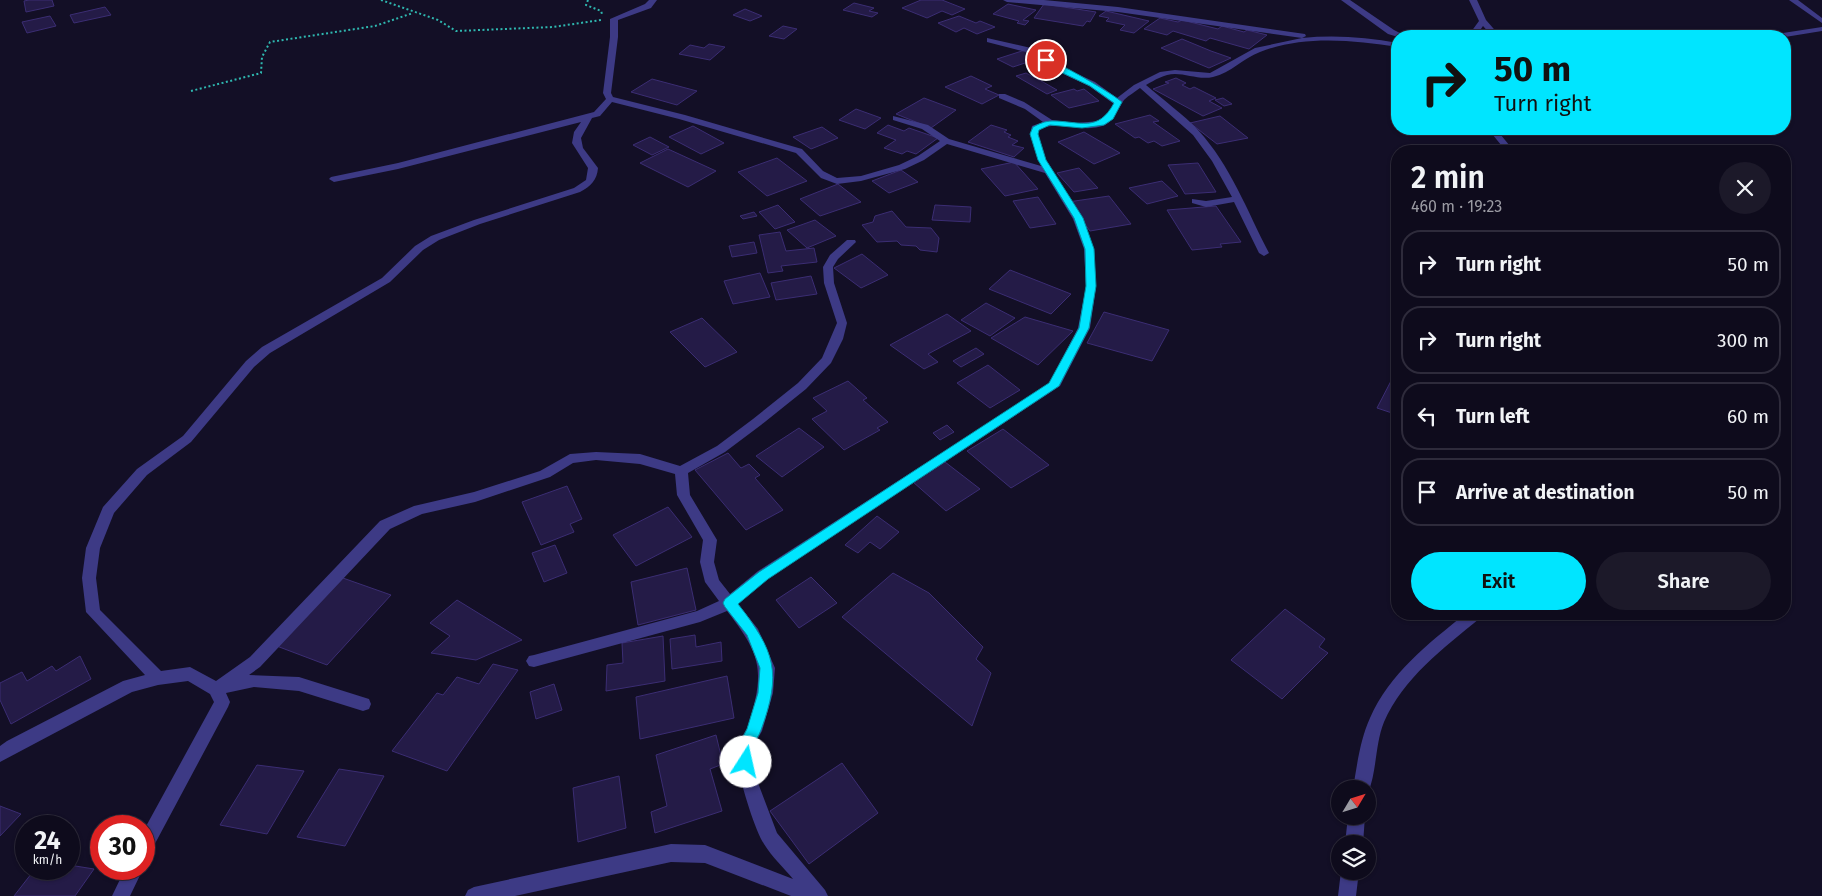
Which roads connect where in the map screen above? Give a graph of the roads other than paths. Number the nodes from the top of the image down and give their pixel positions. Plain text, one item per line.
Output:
1 (653, 0) edge
2 (1007, 0) edge
3 (1345, 0) edge
4 (1473, 0) edge
5 (1793, 0) edge
6 (1060, 1) edge
7 (1483, 21) junction
8 (1822, 21) edge
9 (1822, 29) edge
10 (1476, 30) edge
11 (1491, 30) edge
12 (1391, 31) edge
13 (1791, 34) edge
14 (1391, 37) edge
15 (990, 40) dead end
16 (1324, 40) junction
17 (1365, 41) junction
18 (1391, 45) edge
19 (1141, 85) junction
20 (1002, 96) dead end
21 (610, 99) junction
22 (1118, 102) junction
23 (589, 117) junction
24 (896, 118) dead end
25 (1050, 123) junction
26 (1497, 135) edge
27 (946, 141) junction
28 (1505, 145) edge
29 (1049, 171) junction
30 (334, 179) dead end
31 (1195, 200) dead end
32 (1238, 200) junction
33 (851, 242) dead end
34 (1264, 253) dead end
35 (682, 471) junction
36 (729, 603) junction
37 (1469, 620) edge
38 (534, 661) dead end
39 (158, 678) junction
40 (216, 689) junction
41 (363, 704) dead end
42 (0, 755) edge
43 (1363, 780) edge
44 (155, 827) edge
45 (129, 880) edge
46 (1349, 880) edge
47 (121, 896) edge
48 (474, 896) edge
49 (812, 896) edge
50 (820, 896) edge
51 (1347, 896) edge

1 - 21 street
2 - 6 street
3 - 12 street
4 - 7 street
5 - 8 street
6 - 16 street
7 - 10 street
7 - 11 street
9 - 13 street
14 - 17 street
15 - 22 street
16 - 17 street
16 - 19 street
17 - 18 street
19 - 22 street
19 - 32 street
20 - 25 street
21 - 23 street
21 - 27 street
22 - 25 street
23 - 30 street
23 - 39 street
24 - 27 street
25 - 29 street
26 - 28 street
27 - 29 street
29 - 36 street
31 - 32 street
32 - 34 street
33 - 35 street
35 - 36 street
35 - 40 street
36 - 38 street
36 - 50 street
37 - 43 street
39 - 40 street
39 - 42 street
40 - 41 street
40 - 44 street
45 - 47 street
46 - 51 street
48 - 49 street

